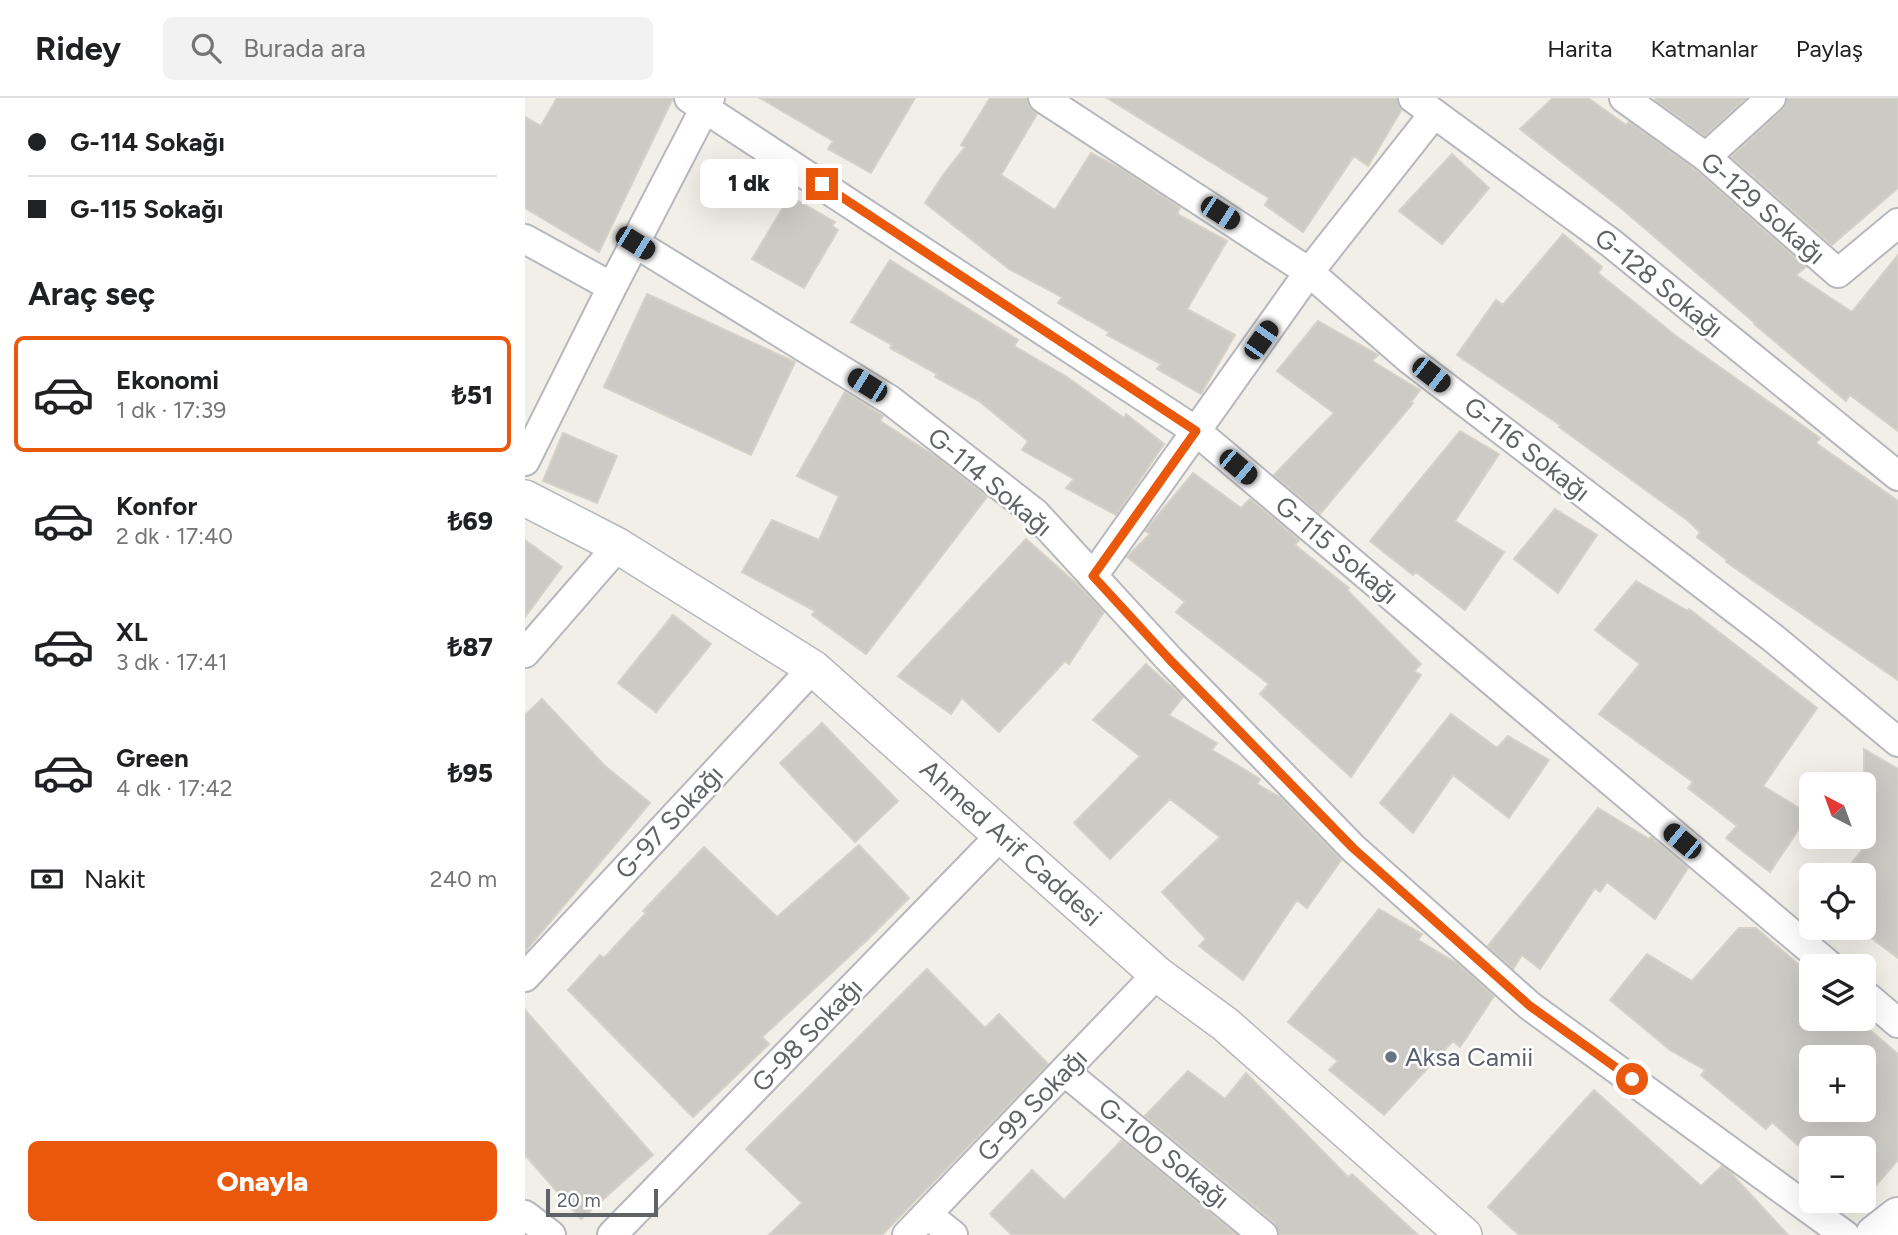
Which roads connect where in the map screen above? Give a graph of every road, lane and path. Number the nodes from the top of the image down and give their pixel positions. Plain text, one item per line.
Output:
1 (1043, 98) edge
2 (1624, 98) edge
3 (1771, 98) edge
4 (702, 101) edge
5 (1423, 106) edge
6 (1706, 157) junction
7 (1898, 223) edge
8 (525, 239) edge
9 (635, 243) junction
10 (1309, 271) junction
11 (612, 287) junction
12 (1196, 431) junction
13 (525, 461) edge
14 (1898, 476) edge
15 (525, 498) edge
16 (618, 546) junction
17 (1093, 576) junction
18 (525, 653) edge
19 (813, 668) junction
20 (1898, 742) edge
21 (1002, 834) junction
22 (1816, 954) edge
23 (1157, 974) junction
24 (525, 977) edge
25 (1876, 1004) edge
26 (1898, 1023) edge
27 (1064, 1071) junction
28 (928, 1214) junction
29 (525, 1215) edge
30 (1898, 1217) edge
31 (551, 1235) edge
32 (612, 1235) edge
33 (907, 1235) edge
34 (953, 1235) edge
35 (1263, 1235) edge
36 (1464, 1235) edge
37 (1845, 1235) edge
38 (1875, 1235) edge

1 - 10 street, G-116 Sokağı
2 - 6 street, G-129 Sokağı
3 - 6 street
4 - 9 street
4 - 12 street, G-115 Sokağı
5 - 10 street
5 - 14 street, G-128 Sokağı
6 - 7 street, G-129 Sokağı
8 - 11 street
9 - 11 street
9 - 17 street, G-114 Sokağı
10 - 12 street
10 - 20 street, G-116 Sokağı
11 - 13 street
12 - 17 street
12 - 22 street, G-115 Sokağı
15 - 16 street, Ahmed Arif Caddesi
16 - 18 street
16 - 19 street, Ahmed Arif Caddesi
17 - 37 street, G-114 Sokağı
19 - 21 street, Ahmed Arif Caddesi
19 - 24 street, G-97 Sokağı
21 - 23 street, Ahmed Arif Caddesi
21 - 32 street, G-98 Sokağı
23 - 27 street, G-99 Sokağı
23 - 36 street, Ahmed Arif Caddesi
25 - 26 street
27 - 28 street, G-99 Sokağı
27 - 35 street, G-100 Sokağı
28 - 33 street, G-99 Sokağı
28 - 34 street
29 - 31 street
30 - 38 main road

